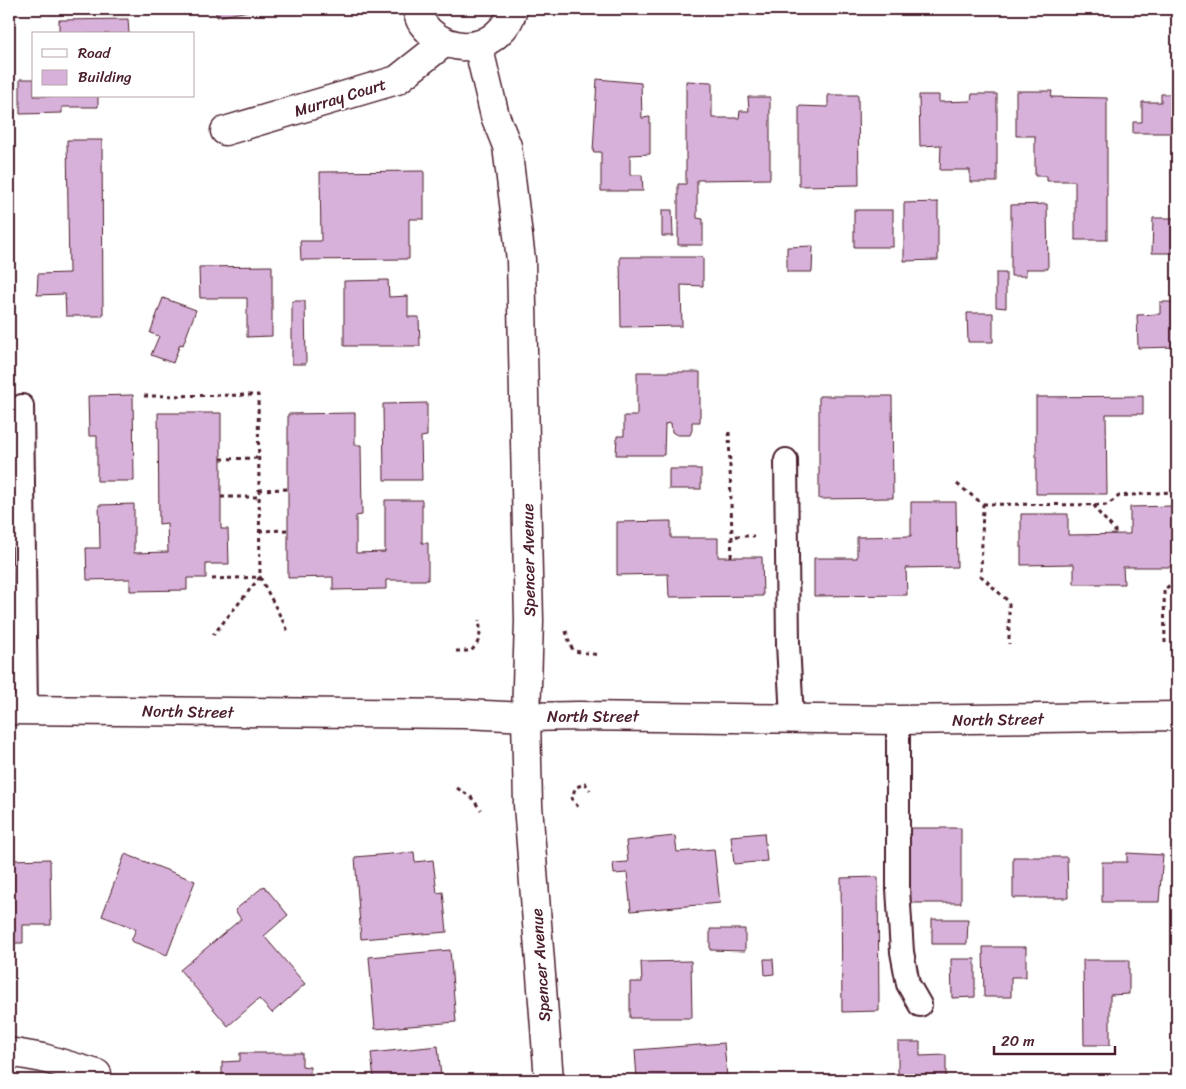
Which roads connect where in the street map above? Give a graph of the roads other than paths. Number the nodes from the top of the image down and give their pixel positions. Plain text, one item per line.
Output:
1 (417, 9) edge
2 (513, 9) edge
3 (444, 42) junction
4 (478, 45) junction
5 (226, 131) dead end
6 (22, 406) dead end
7 (786, 460) dead end
8 (17, 710) edge
9 (526, 716) junction
10 (1177, 716) edge
11 (792, 718) junction
12 (898, 720) junction
13 (920, 1005) dead end
14 (9, 1052) edge
15 (97, 1074) dead end
16 (549, 1080) edge

1 - 3 street
2 - 4 street
3 - 4 street
3 - 5 street, Murray Court
4 - 9 street, Spencer Avenue
6 - 8 lane
7 - 11 lane
8 - 9 street, North Street
9 - 11 street, North Street
9 - 16 street, Spencer Avenue
10 - 12 street, North Street
11 - 12 street, North Street
12 - 13 lane
14 - 15 street

